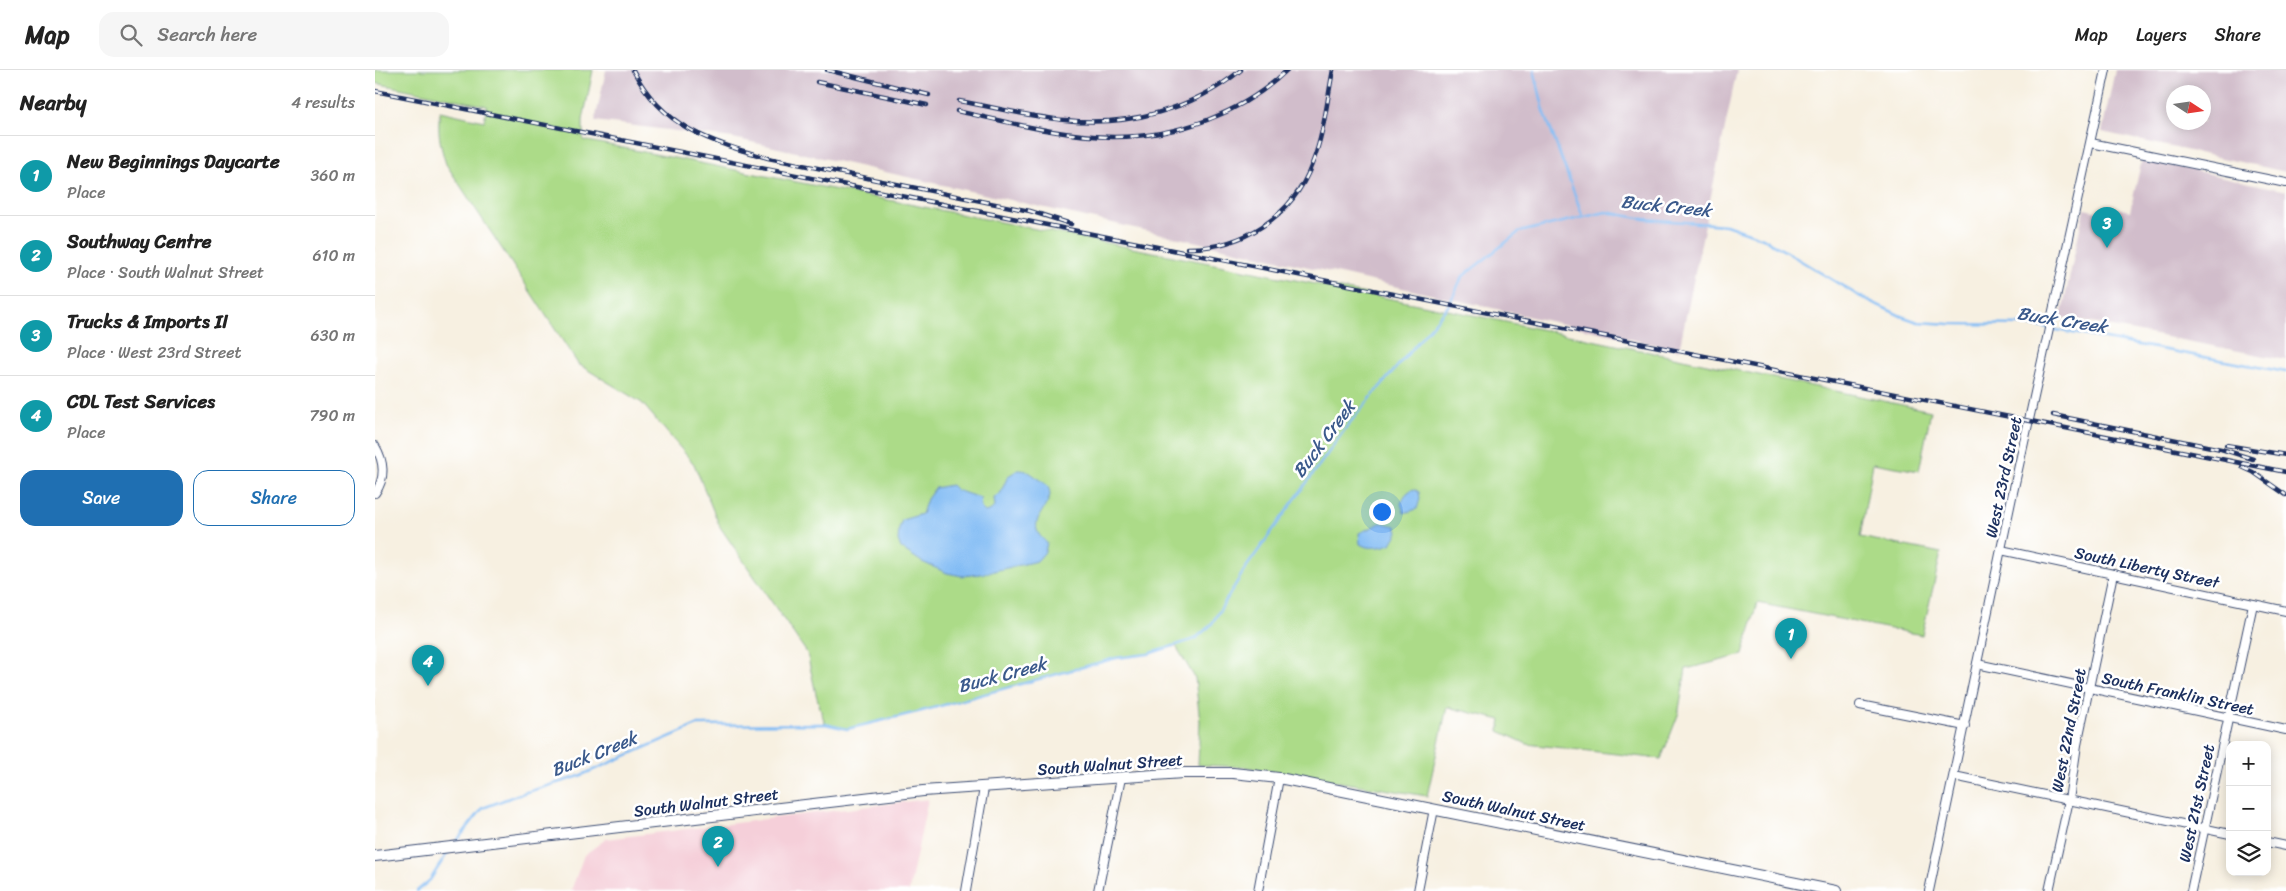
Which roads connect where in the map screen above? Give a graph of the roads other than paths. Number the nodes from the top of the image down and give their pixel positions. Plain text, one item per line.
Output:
1 (2107, 70) edge
2 (2091, 143) junction
3 (2286, 183) edge
4 (375, 446) edge
5 (375, 493) edge
6 (2001, 550) junction
7 (2113, 574) junction
8 (2253, 604) junction
9 (2286, 611) edge
10 (1977, 664) junction
11 (2089, 688) junction
12 (1860, 705) dead end
13 (2228, 717) junction
14 (1965, 726) junction
15 (2286, 730) edge
16 (1954, 776) junction
17 (1121, 778) junction
18 (1279, 778) junction
19 (984, 788) junction
20 (2069, 800) junction
21 (1434, 809) junction
22 (2204, 828) junction
23 (2226, 833) edge
24 (2271, 843) edge
25 (2286, 846) edge
26 (376, 857) edge
27 (1800, 888) edge
28 (966, 891) edge
29 (1098, 891) edge
30 (1258, 891) edge
31 (1418, 891) edge
32 (1836, 891) edge
33 (1929, 891) edge
34 (2049, 891) edge
35 (2191, 891) edge

1 - 2 street, West 23rd Street
2 - 3 street
2 - 6 street, West 23rd Street
4 - 5 street
6 - 7 street, South Liberty Street
6 - 10 street, West 23rd Street
7 - 8 street, South Liberty Street
7 - 11 street, West 22nd Street
8 - 9 street, South Liberty Street
8 - 13 street, West 21st Street
10 - 11 street, South Franklin Street
10 - 14 street, West 23rd Street
11 - 13 street, South Franklin Street
11 - 20 street, West 22nd Street
12 - 14 street
13 - 15 street, South Franklin Street
13 - 22 street, West 21st Street
14 - 16 street, West 23rd Street
16 - 20 street
16 - 33 street, West 23rd Street
17 - 18 main road, South Walnut Street
17 - 19 main road, South Walnut Street
17 - 29 street
18 - 21 main road, South Walnut Street
18 - 30 street
19 - 26 main road, South Walnut Street
19 - 28 street
20 - 22 street
20 - 34 street, West 22nd Street
21 - 27 main road, South Walnut Street
21 - 31 street
22 - 23 street
22 - 35 street, West 21st Street
24 - 25 street
27 - 32 main road, South Walnut Street

